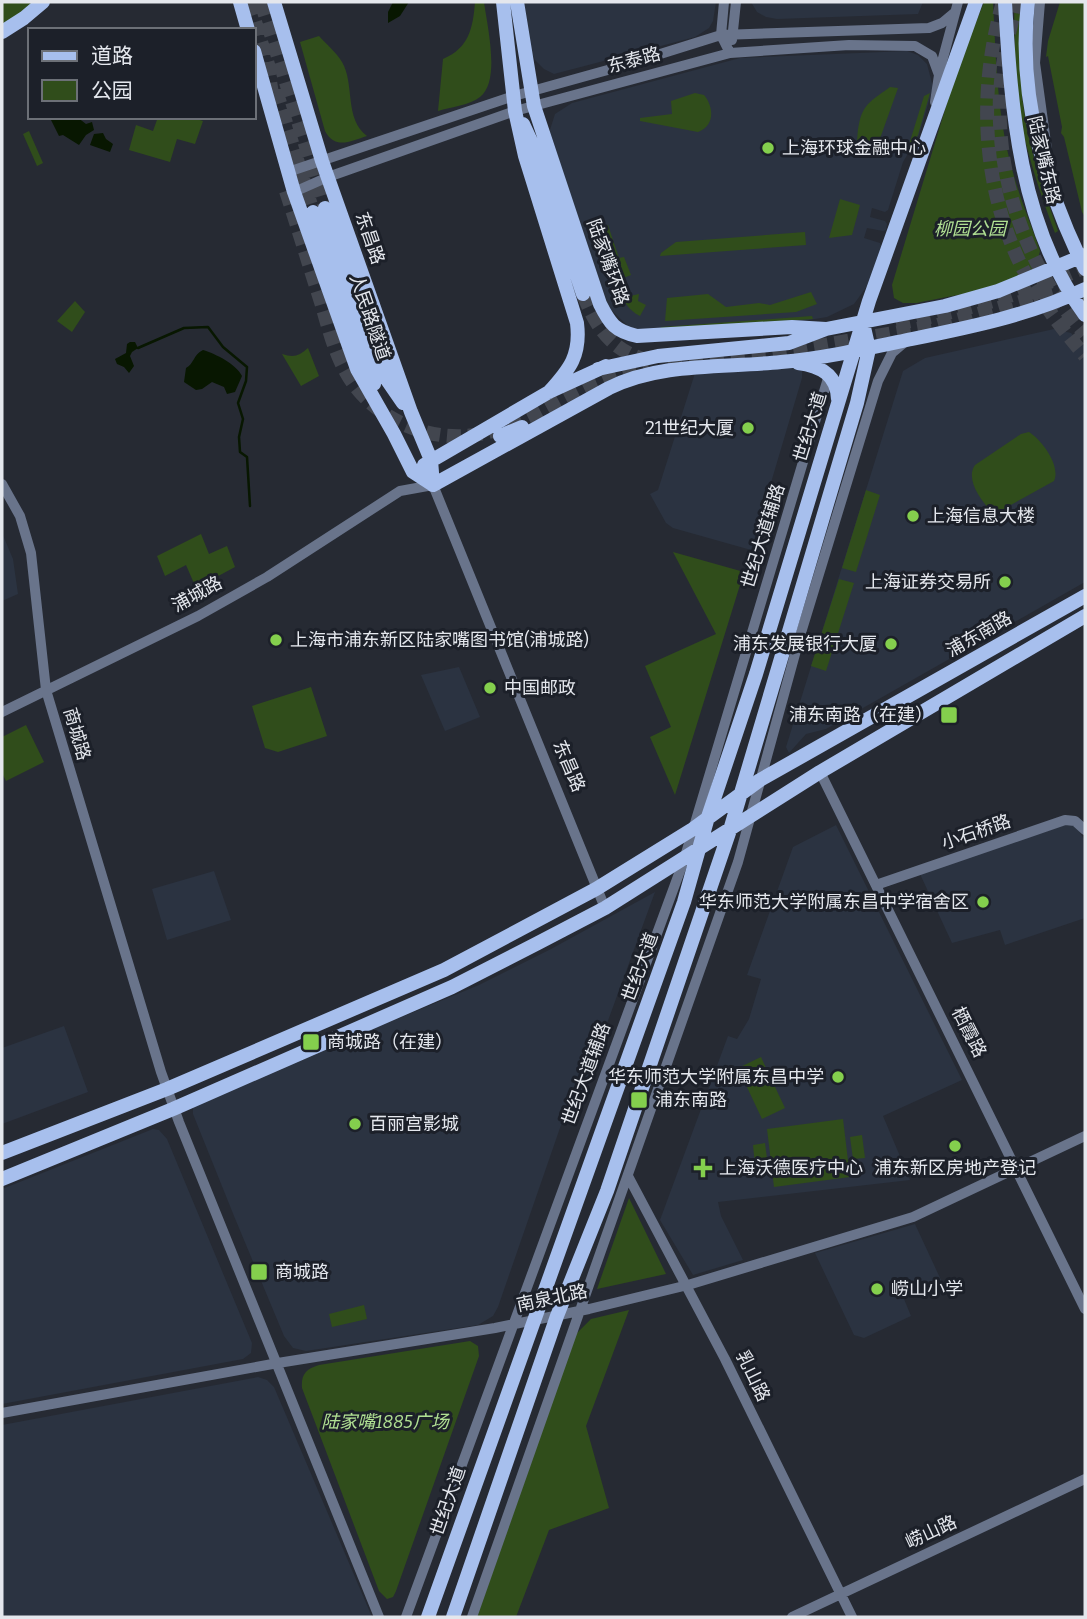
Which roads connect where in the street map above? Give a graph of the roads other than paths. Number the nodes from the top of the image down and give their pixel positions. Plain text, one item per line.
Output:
1 (43, 2) edge
2 (240, 2) edge
3 (274, 2) edge
4 (503, 2) edge
5 (517, 2) edge
6 (724, 2) edge
7 (736, 2) edge
8 (976, 2) edge
9 (1005, 2) edge
10 (1028, 2) edge
11 (1040, 2) edge
12 (956, 7) edge
13 (247, 28) edge
14 (2, 32) edge
15 (733, 34) junction
16 (721, 35) junction
17 (730, 53) junction
18 (256, 58) tunnel mouth
19 (939, 76) junction
20 (532, 100) junction
21 (515, 103) junction
22 (933, 119) junction
23 (322, 161) junction
24 (288, 172) junction
25 (1046, 175) junction
26 (328, 177) junction
27 (294, 192) junction
28 (1083, 261) edge
29 (1057, 268) junction
30 (1085, 289) edge
31 (583, 294) tunnel mouth
32 (1071, 296) junction
33 (1085, 315) edge
34 (863, 322) junction
35 (826, 329) junction
36 (620, 332) junction
37 (772, 338) dead end
38 (914, 339) junction
39 (666, 346) junction
40 (861, 350) junction
41 (783, 362) junction
42 (598, 369) junction
43 (829, 375) junction
44 (615, 385) junction
45 (549, 392) junction
46 (838, 403) junction
47 (411, 412) junction
48 (394, 434) junction
49 (500, 436) dead end
50 (431, 460) junction
51 (413, 472) junction
52 (2, 484) edge
53 (433, 485) junction
54 (400, 491) junction
55 (1085, 596) edge
56 (1085, 617) edge
57 (46, 690) junction
58 (2, 712) edge
59 (820, 772) junction
60 (760, 780) junction
61 (740, 794) junction
62 (750, 816) junction
63 (708, 817) junction
64 (693, 829) junction
65 (1085, 829) edge
66 (730, 830) junction
67 (700, 849) junction
68 (684, 860) junction
69 (876, 884) junction
70 (596, 889) junction
71 (605, 908) junction
72 (167, 1089) junction
73 (173, 1109) junction
74 (71, 1126) junction
75 (1085, 1136) edge
76 (2, 1153) edge
77 (2, 1159) edge
78 (1017, 1168) junction
79 (628, 1176) junction
80 (2, 1177) edge
81 (607, 1191) junction
82 (688, 1285) junction
83 (1085, 1309) edge
84 (579, 1311) junction
85 (557, 1315) junction
86 (534, 1320) junction
87 (512, 1325) junction
88 (278, 1363) junction
89 (2, 1413) edge
90 (1085, 1479) edge
91 (841, 1594) junction
92 (379, 1617) edge
93 (406, 1617) edge
94 (428, 1617) edge
95 (453, 1617) edge
96 (472, 1617) edge
97 (792, 1617) edge
98 (852, 1617) edge

1 - 14 main road
2 - 13 main road
3 - 23 main road, 东昌路
4 - 21 main road
5 - 20 main road, 陆家嘴环路
6 - 16 street
7 - 15 street
8 - 22 main road
9 - 29 main road, 陆家嘴东路
10 - 25 main road, 陆家嘴东路
11 - 25 street
12 - 15 street, 东泰路
12 - 19 street
15 - 16 street, 东泰路
15 - 17 street
16 - 17 street
16 - 20 street, 东泰路
17 - 19 street, 东泰路
17 - 20 street, 东泰路
18 - 24 main road
19 - 22 street
20 - 21 street, 东泰路
20 - 36 main road, 陆家嘴环路
21 - 23 street, 东泰路
21 - 26 street, 东泰路
21 - 31 main road
21 - 45 main road
22 - 34 main road
23 - 24 street, 东泰路
23 - 26 main road, 东昌路
24 - 27 main road
25 - 28 main road, 陆家嘴东路
26 - 27 street, 东泰路
26 - 47 main road, 东昌路
27 - 48 main road
28 - 29 main road, 陆家嘴环路
29 - 32 main road, 陆家嘴东路
29 - 34 main road, 陆家嘴环路
30 - 32 main road
32 - 33 main road, 陆家嘴东路
32 - 38 main road
34 - 35 main road, 陆家嘴环路
34 - 40 main road, 世纪大道
35 - 36 main road, 陆家嘴环路
35 - 42 main road, 陆家嘴环路
36 - 39 main road
37 - 39 main road
38 - 40 main road
38 - 60 street
39 - 42 main road
40 - 41 main road
40 - 46 main road, 世纪大道
40 - 61 main road, 世纪大道
41 - 43 main road
41 - 44 main road
42 - 45 main road, 浦城路
43 - 46 main road
43 - 64 street, 世纪大道辅路
44 - 49 main road
44 - 53 main road, 浦城路
45 - 50 main road, 浦城路
46 - 63 main road, 世纪大道
47 - 48 main road, 人民路隧道
47 - 50 main road, 东昌路
48 - 51 main road
50 - 51 main road, 浦城路
50 - 53 main road, 东昌路
51 - 53 main road
51 - 54 street, 浦城路
52 - 57 street, 商城路
53 - 54 street, 浦城路
53 - 70 street, 东昌路
54 - 57 street, 浦城路
55 - 60 main road, 浦东南路
56 - 59 main road
57 - 58 street, 浦城路
57 - 72 street, 商城路
59 - 62 main road
59 - 69 street, 栖霞路
60 - 61 main road, 浦东南路
60 - 62 street
60 - 66 street
61 - 63 main road, 浦东南路
61 - 66 main road, 世纪大道
62 - 66 main road
62 - 79 street
63 - 64 main road, 浦东南路
63 - 67 main road, 世纪大道
64 - 68 street, 世纪大道辅路
64 - 70 main road, 浦东南路
65 - 69 street, 小石桥路
66 - 67 main road
66 - 81 main road, 世纪大道
67 - 68 main road
67 - 86 main road, 世纪大道
68 - 71 main road
68 - 87 street, 世纪大道辅路
69 - 78 street, 栖霞路
70 - 71 street, 东昌路
70 - 72 main road, 浦东南路
71 - 73 main road
72 - 73 street, 商城路
72 - 74 main road, 浦东南路
73 - 80 main road
73 - 88 street, 商城路
74 - 76 main road, 浦东南路
74 - 77 main road, 浦东南路
75 - 78 street, 南泉北路
78 - 82 street, 南泉北路
78 - 83 street, 栖霞路
79 - 81 street
79 - 82 street, 乳山路
79 - 84 street
81 - 85 main road, 世纪大道
82 - 84 street, 南泉北路
82 - 91 street, 乳山路
84 - 85 street, 南泉北路
84 - 96 street
85 - 86 street, 南泉北路
85 - 95 main road, 世纪大道
86 - 87 street, 南泉北路
86 - 94 main road, 世纪大道
87 - 88 street, 南泉北路
87 - 93 street, 世纪大道辅路
88 - 89 street, 南泉北路
88 - 92 street, 商城路
90 - 91 street, 崂山路
91 - 97 street, 崂山路
91 - 98 street, 乳山路

